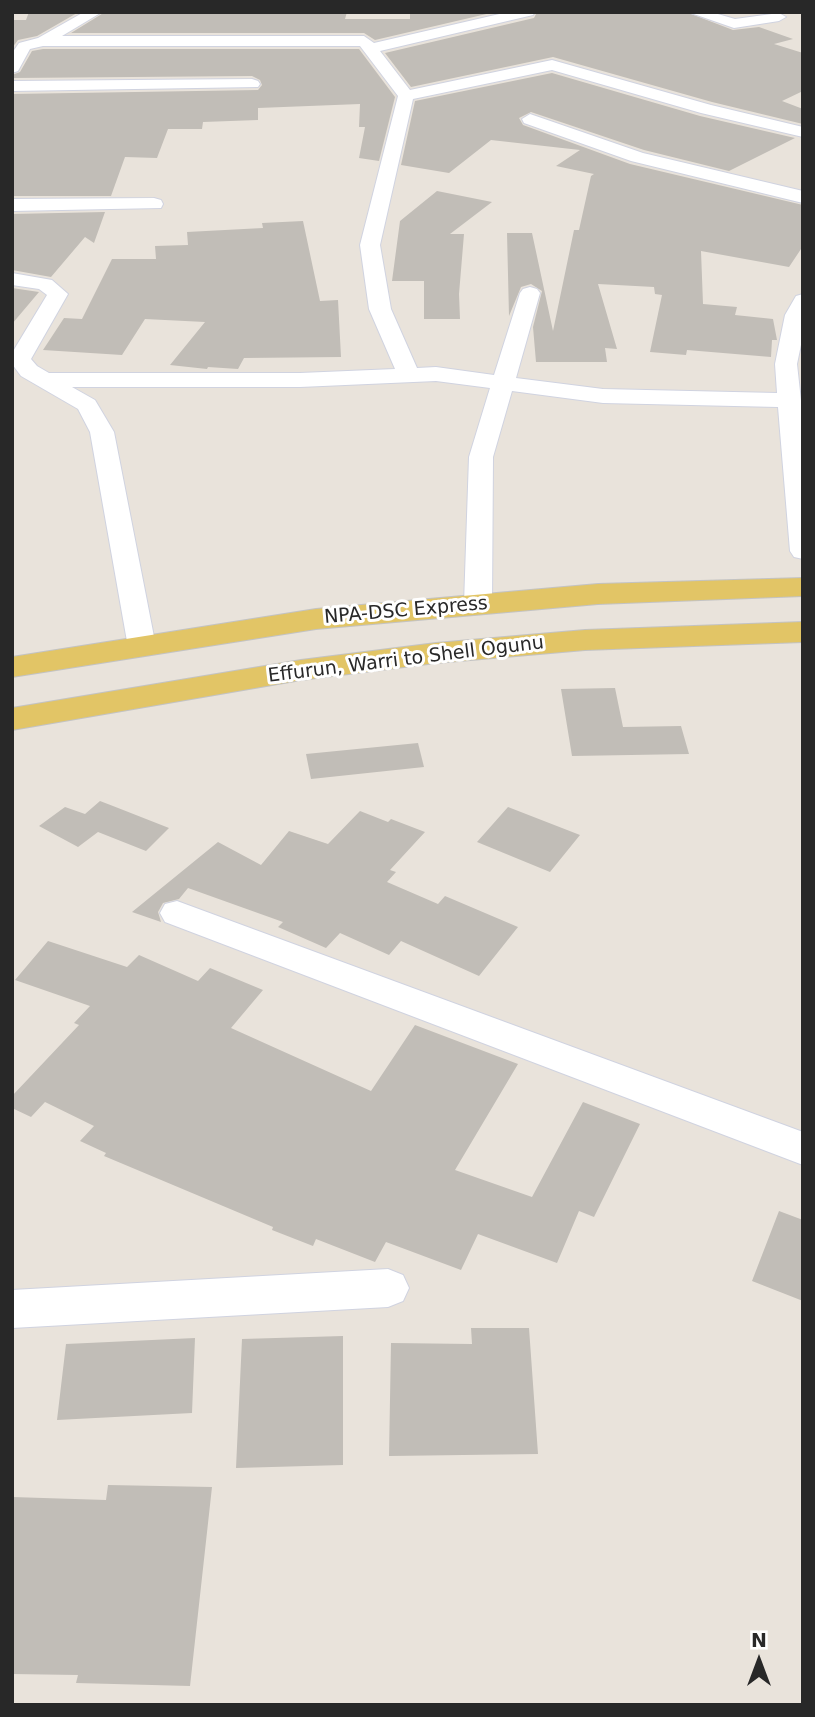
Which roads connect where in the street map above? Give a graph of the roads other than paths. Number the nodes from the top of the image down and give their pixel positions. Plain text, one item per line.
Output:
1 (95, 12) edge
2 (528, 12) edge
3 (695, 12) edge
4 (779, 17) dead end
5 (43, 41) junction
6 (18, 46) edge
7 (370, 49) junction
8 (12, 68) edge
9 (252, 84) dead end
10 (12, 86) edge
11 (406, 96) junction
12 (530, 119) dead end
13 (803, 132) edge
14 (803, 197) edge
15 (153, 204) dead end
16 (12, 205) edge
17 (12, 279) edge
18 (530, 293) dead end
19 (803, 300) edge
20 (795, 368) edge
21 (409, 375) junction
22 (44, 380) junction
23 (503, 381) junction
24 (789, 400) junction
25 (803, 551) edge
26 (803, 587) edge
27 (478, 604) junction
28 (803, 632) edge
29 (142, 647) junction
30 (12, 667) edge
31 (12, 719) edge
32 (177, 913) dead end
33 (803, 1149) edge
34 (388, 1288) dead end
35 (12, 1309) edge

1 - 5 street
2 - 7 street
3 - 4 street
5 - 6 street
5 - 7 street
6 - 8 street
7 - 11 street
9 - 10 street
11 - 13 street
11 - 21 street
12 - 14 street
15 - 16 street
17 - 22 street
18 - 23 street
19 - 20 street
20 - 24 street
21 - 22 street
21 - 23 street
22 - 29 street
23 - 24 street
23 - 27 street
24 - 25 street
26 - 27 main road, NPA-DSC Express
27 - 29 main road, NPA-DSC Express
28 - 31 main road, Effurun, Warri to Shell Ogunu
29 - 30 main road, NPA-DSC Express
32 - 33 street
34 - 35 street

